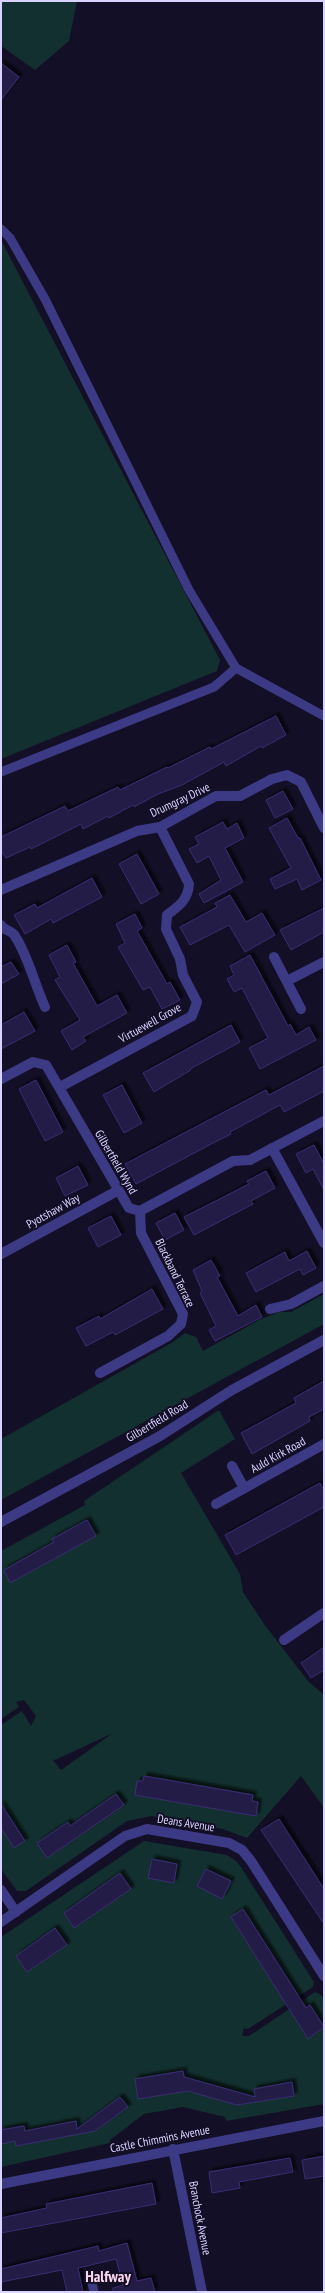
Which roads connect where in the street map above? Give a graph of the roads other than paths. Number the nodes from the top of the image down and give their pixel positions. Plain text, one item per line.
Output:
1 (1, 229) edge
2 (236, 668) junction
3 (324, 716) edge
4 (1, 772) edge
5 (160, 826) junction
6 (324, 828) edge
7 (1, 890) edge
8 (1, 925) edge
9 (274, 957) dead end
10 (324, 962) edge
11 (287, 981) junction
12 (45, 1007) dead end
13 (301, 1008) dead end
14 (1, 1079) edge
15 (60, 1087) junction
16 (324, 1121) edge
17 (272, 1148) junction
18 (117, 1190) junction
19 (140, 1211) junction
20 (324, 1243) edge
21 (1, 1254) edge
22 (324, 1286) edge
23 (270, 1309) dead end
24 (324, 1340) edge
25 (100, 1373) dead end
26 (324, 1444) edge
27 (232, 1466) dead end
28 (244, 1488) junction
29 (216, 1504) dead end
30 (1, 1522) edge
31 (324, 1613) edge
32 (284, 1640) dead end
33 (1, 1890) edge
34 (16, 1912) junction
35 (1, 1922) edge
36 (324, 1976) edge
37 (324, 2121) edge
38 (173, 2149) junction
39 (1, 2184) edge
40 (202, 2292) edge

1 - 2 lane
2 - 3 lane
2 - 4 lane
5 - 6 street, Drumgray Drive
5 - 7 street, Drumgray Drive
5 - 15 street, Virtuewell Grove
8 - 12 street
9 - 11 street
10 - 11 street
11 - 13 street
14 - 15 street, Gilbertfield Wynd
15 - 18 street, Gilbertfield Wynd
16 - 17 street
17 - 19 street
17 - 20 street
18 - 19 street, Gilbertfield Wynd
18 - 21 street, Pyotshaw Way
19 - 25 street, Blackband Terrace
22 - 23 street
24 - 30 street, Gilbertfield Road
26 - 28 street, Auld Kirk Road
27 - 28 street, Auld Kirk Road
28 - 29 street, Auld Kirk Road
31 - 32 street
33 - 34 street
34 - 35 street, Deans Avenue
34 - 36 street, Deans Avenue
37 - 38 street, Castle Chimmins Avenue
38 - 39 street, Castle Chimmins Avenue
38 - 40 street, Branchock Avenue

